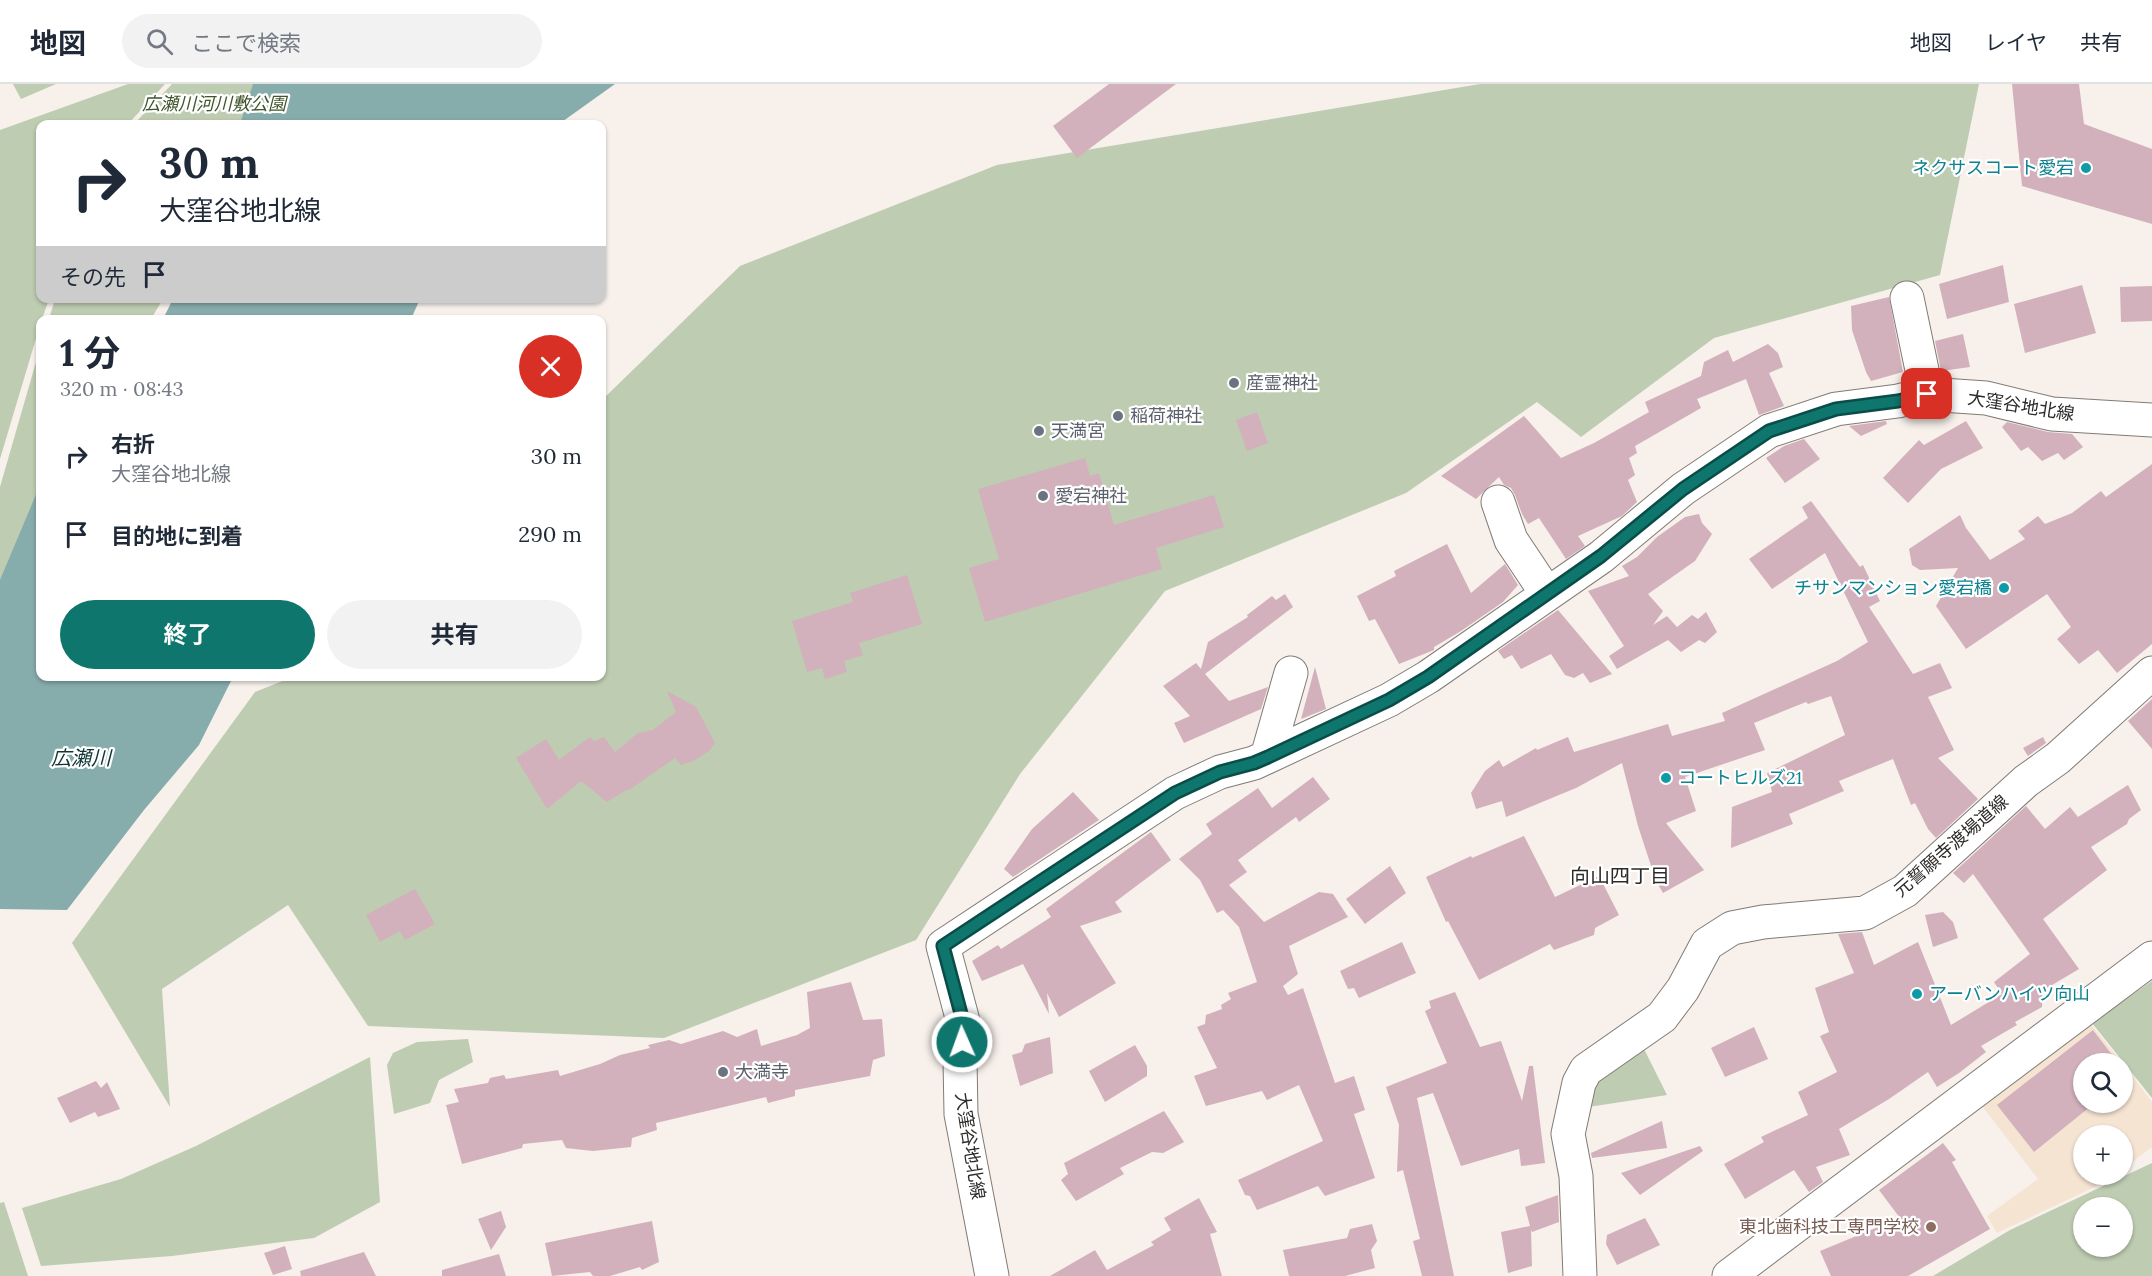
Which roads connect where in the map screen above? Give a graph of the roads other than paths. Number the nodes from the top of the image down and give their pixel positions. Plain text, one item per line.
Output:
1 (1907, 298) dead end
2 (1927, 394) junction
3 (2152, 420) edge
4 (1498, 502) dead end
5 (1547, 594) junction
6 (1292, 673) dead end
7 (2152, 673) edge
8 (1268, 757) junction
9 (2152, 958) edge
10 (992, 1276) edge
11 (1580, 1276) edge
12 (1729, 1276) edge

1 - 2 street
2 - 3 street, 大窪谷地北線
2 - 5 street, 大窪谷地北線
4 - 5 street
5 - 8 street, 大窪谷地北線
6 - 8 street
7 - 11 street, 元誓願寺渡場道線
8 - 10 street, 大窪谷地北線
9 - 12 street

